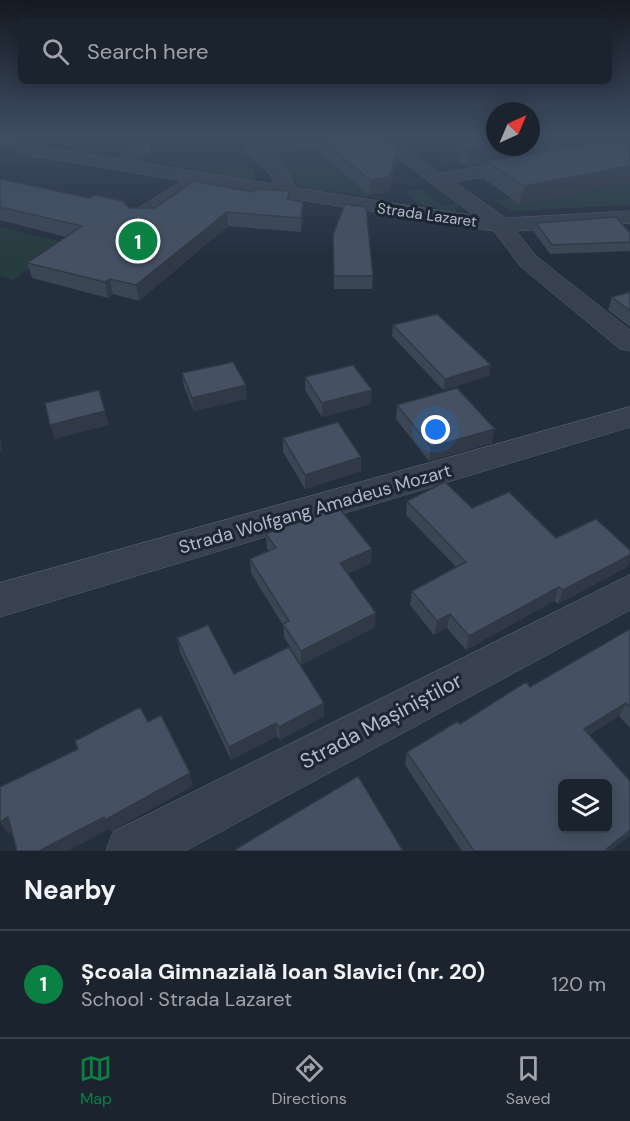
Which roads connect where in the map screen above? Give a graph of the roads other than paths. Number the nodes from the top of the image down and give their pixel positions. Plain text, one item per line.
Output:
1 (184, 176) edge
2 (280, 176) edge
3 (432, 176) edge
4 (457, 176) edge
5 (198, 178) junction
6 (437, 179) junction
7 (289, 194) junction
8 (139, 216) edge
9 (630, 217) edge
10 (501, 225) junction
11 (630, 343) edge
12 (630, 417) edge
13 (630, 591) edge
14 (0, 600) edge
15 (132, 851) edge

1 - 5 street, Strada Lazaret
2 - 7 street
3 - 6 street
4 - 6 street
5 - 7 street, Strada Lazaret
5 - 8 street
6 - 10 street
7 - 10 street, Strada Lazaret
9 - 10 street, Strada Lazaret
10 - 11 street
12 - 14 street, Strada Wolfgang Amadeus Mozart
13 - 15 street, Strada Mașiniștilor

